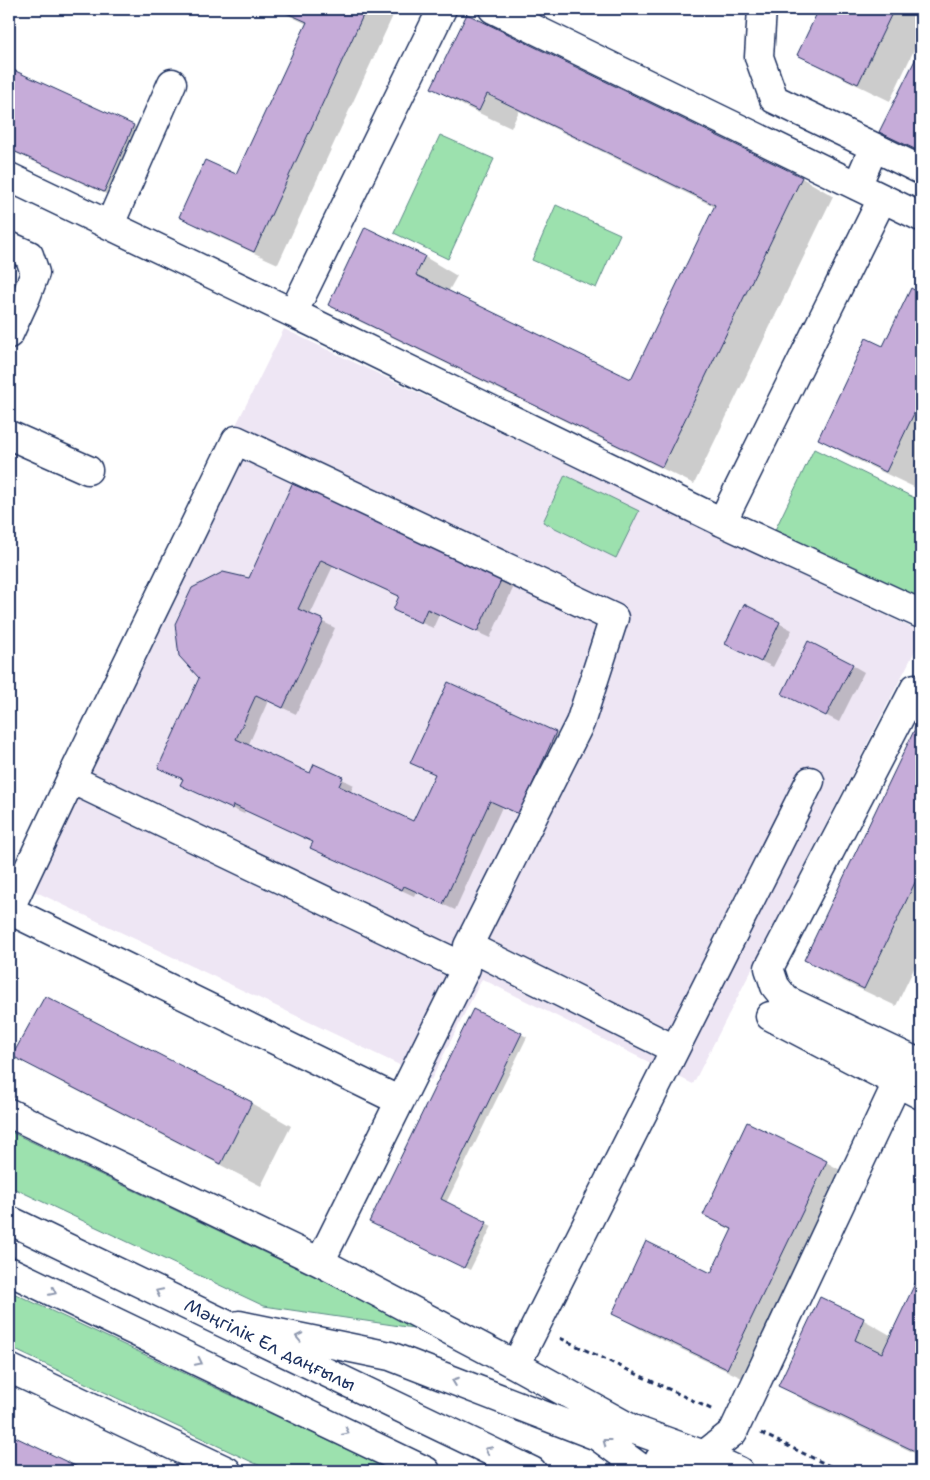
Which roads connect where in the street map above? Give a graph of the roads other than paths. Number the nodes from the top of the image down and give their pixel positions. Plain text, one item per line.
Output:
1 (442, 9) edge
2 (493, 9) edge
3 (762, 9) edge
4 (172, 83) dead end
5 (874, 147) junction
6 (921, 170) edge
7 (9, 176) edge
8 (857, 186) junction
9 (882, 199) junction
10 (921, 218) edge
11 (110, 224) junction
12 (9, 246) edge
13 (293, 313) junction
14 (9, 334) edge
15 (9, 435) edge
16 (88, 470) dead end
17 (722, 522) junction
18 (921, 614) edge
19 (915, 688) dead end
20 (71, 779) junction
21 (810, 781) dead end
22 (9, 910) edge
23 (467, 957) junction
24 (770, 1016) dead end
25 (674, 1050) junction
26 (921, 1064) edge
27 (909, 1089) edge
28 (400, 1101) junction
29 (9, 1113) edge
30 (9, 1220) edge
31 (320, 1262) junction
32 (9, 1271) edge
33 (219, 1321) junction
34 (516, 1365) junction
35 (9, 1368) edge
36 (632, 1429) junction
37 (704, 1455) junction
38 (655, 1467) edge
39 (227, 1471) edge
40 (426, 1471) edge
41 (532, 1471) edge
42 (739, 1471) edge

1 - 13 main road
2 - 8 main road
3 - 5 main road
4 - 11 main road
5 - 6 main road
5 - 8 main road
7 - 11 main road
8 - 9 main road
9 - 10 main road
9 - 17 main road
11 - 13 main road
12 - 14 main road
13 - 17 main road
15 - 16 main road
17 - 18 main road
19 - 26 main road
20 - 22 main road
20 - 23 main road
20 - 23 main road
21 - 25 main road
22 - 28 main road
23 - 25 main road
23 - 28 main road
24 - 27 main road
25 - 34 main road
27 - 37 main road
28 - 31 main road
29 - 31 main road
33 -> 30 main road, Мәңгілік Ел даңғылы
31 - 34 main road
32 -> 40 main road
38 -> 33 main road
41 -> 33 main road, Мәңгілік Ел даңғылы
34 - 36 main road
35 - 39 main road
36 - 37 main road
36 - 38 main road
37 - 38 main road
37 - 42 main road

